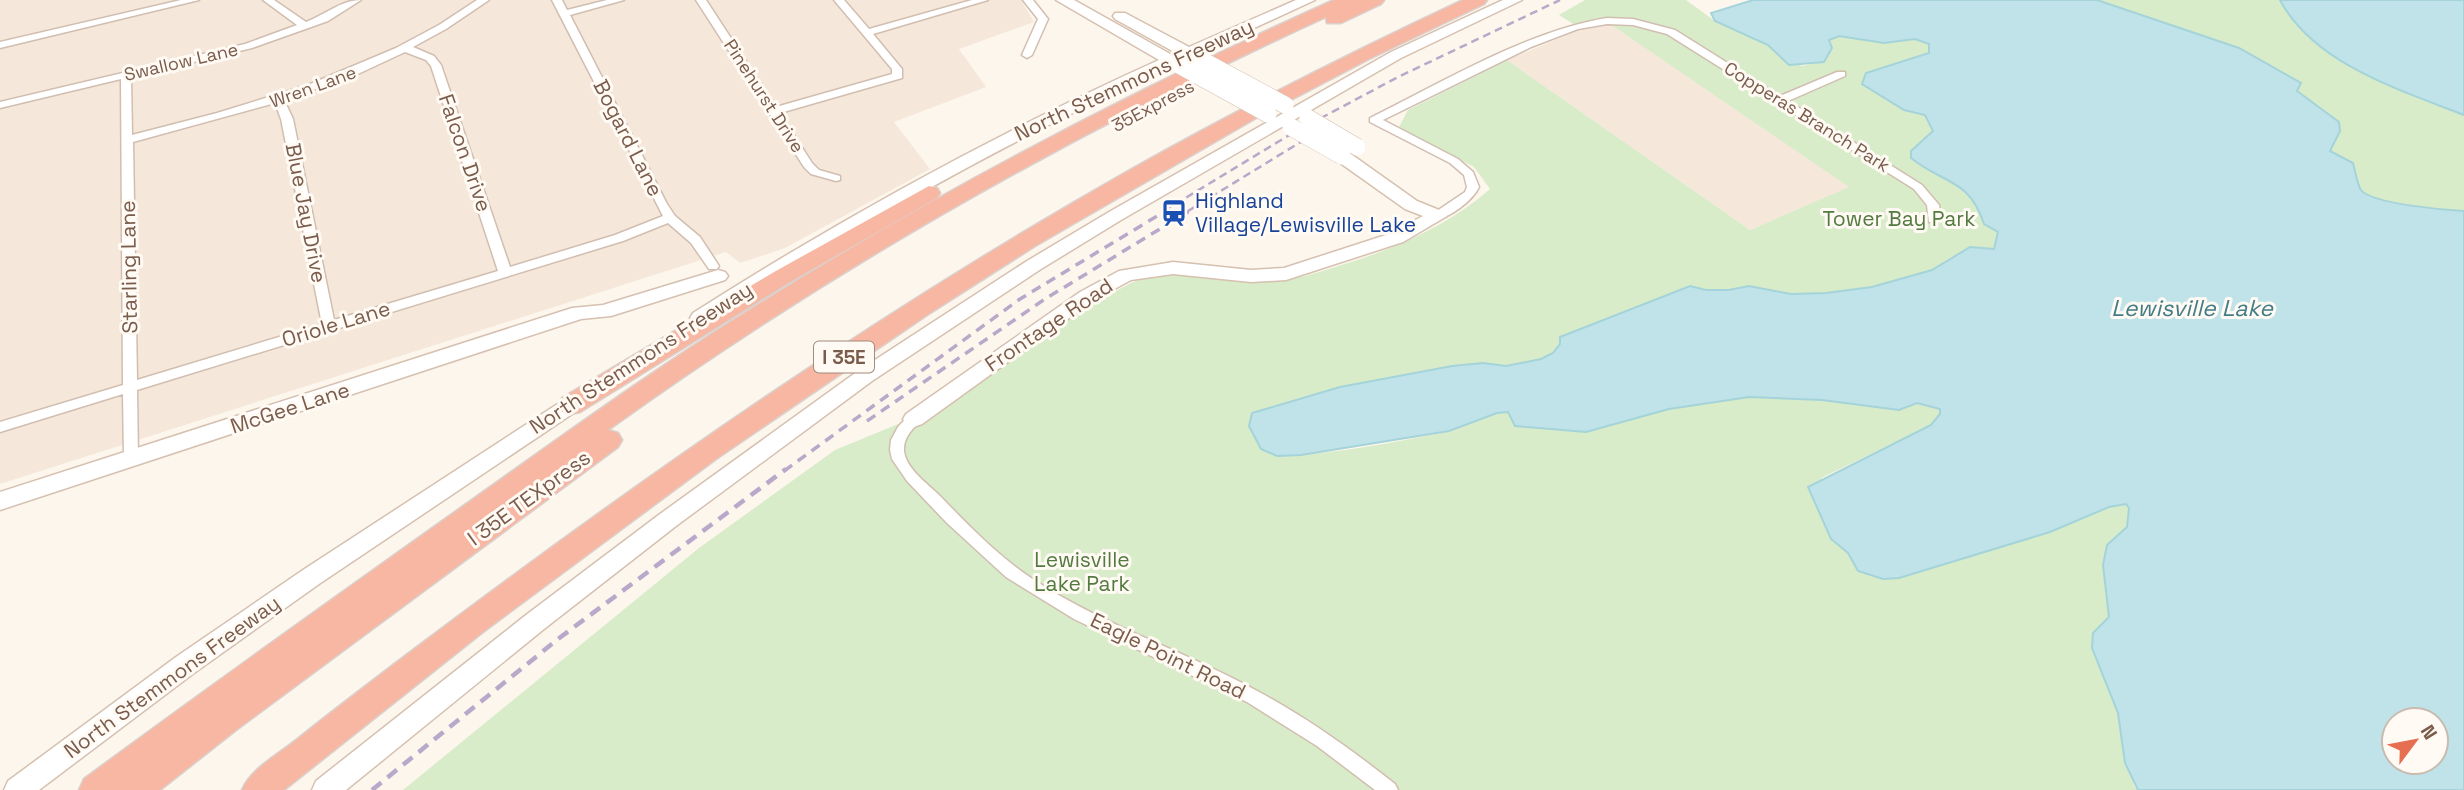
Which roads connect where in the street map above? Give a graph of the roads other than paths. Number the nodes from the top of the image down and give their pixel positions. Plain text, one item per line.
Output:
1 (194, 0) edge
2 (268, 0) edge
3 (356, 0) edge
4 (484, 0) edge
5 (558, 0) edge
6 (619, 0) edge
7 (701, 0) edge
8 (838, 0) edge
9 (983, 0) edge
10 (1028, 0) edge
11 (1063, 0) edge
12 (1091, 0) edge
13 (1308, 0) edge
14 (1349, 0) edge
15 (1375, 0) edge
16 (1478, 0) edge
17 (1515, 0) edge
18 (566, 13) junction
19 (305, 26) junction
20 (866, 33) junction
21 (1156, 35) junction
22 (1226, 35) junction
23 (1135, 40) junction
24 (0, 45) edge
25 (408, 48) junction
26 (1027, 55) dead end
27 (1183, 58) junction
28 (1146, 71) junction
29 (1841, 74) dead end
30 (126, 75) junction
31 (279, 100) junction
32 (1780, 100) junction
33 (0, 104) edge
34 (775, 111) junction
35 (1110, 114) junction
36 (1289, 116) junction
37 (127, 139) junction
38 (836, 178) dead end
39 (1438, 216) junction
40 (670, 218) junction
41 (1933, 219) dead end
42 (938, 225) joint
43 (715, 271) junction
44 (505, 272) junction
45 (733, 296) junction
46 (329, 327) junction
47 (132, 387) junction
48 (571, 405) junction
49 (914, 419) joint
50 (0, 427) edge
51 (131, 459) junction
52 (0, 501) edge
53 (18, 790) edge
54 (96, 790) edge
55 (134, 790) edge
56 (259, 790) edge
57 (326, 790) edge
58 (1389, 790) edge

1 - 24 street
2 - 19 street
3 - 19 street, Swallow Lane
4 - 25 street, Wren Lane
5 - 18 street, Bogard Lane
6 - 18 street
7 - 34 street, Pinehurst Drive
8 - 20 street
9 - 20 street
10 - 26 street
11 - 23 main road
12 - 21 main road
13 - 22 main road, North Stemmons Freeway
14 - 35 highway, North Stemmons Freeway
15 - 42 highway, 35Express
16 - 56 highway, I 35E
17 - 36 main road
18 - 40 street, Bogard Lane
19 - 30 street, Swallow Lane
20 - 34 street
21 - 22 main road
21 - 27 main road
22 - 27 main road, North Stemmons Freeway
23 - 27 main road
23 - 28 main road
25 - 31 street, Wren Lane
25 - 44 street, Falcon Drive
27 - 28 main road, North Stemmons Freeway
27 - 36 main road, bridge
28 - 45 main road, North Stemmons Freeway
29 - 32 street
30 - 33 street, Swallow Lane
30 - 37 street, Starling Lane
31 - 37 street, Wren Lane
31 - 46 street, Blue Jay Drive
32 - 39 street, Copperas Branch Park
32 - 41 street, Copperas Branch Park
34 - 38 street, Pinehurst Drive
35 - 48 highway
35 - 54 highway, North Stemmons Freeway
36 - 39 main road, bridge
36 - 57 main road
37 - 47 street, Starling Lane
39 - 49 main road, Frontage Road
40 - 43 street, Bogard Lane
40 - 44 street, Oriole Lane
42 - 55 highway, I 35E TEXpress
43 - 45 main road
43 - 51 main road, McGee Lane
44 - 46 street, Oriole Lane
45 - 48 main road, North Stemmons Freeway
46 - 47 street, Oriole Lane
47 - 50 street, Oriole Lane
47 - 51 street, Starling Lane
48 - 53 main road, North Stemmons Freeway
49 - 58 street, Eagle Point Road
51 - 52 main road, McGee Lane

